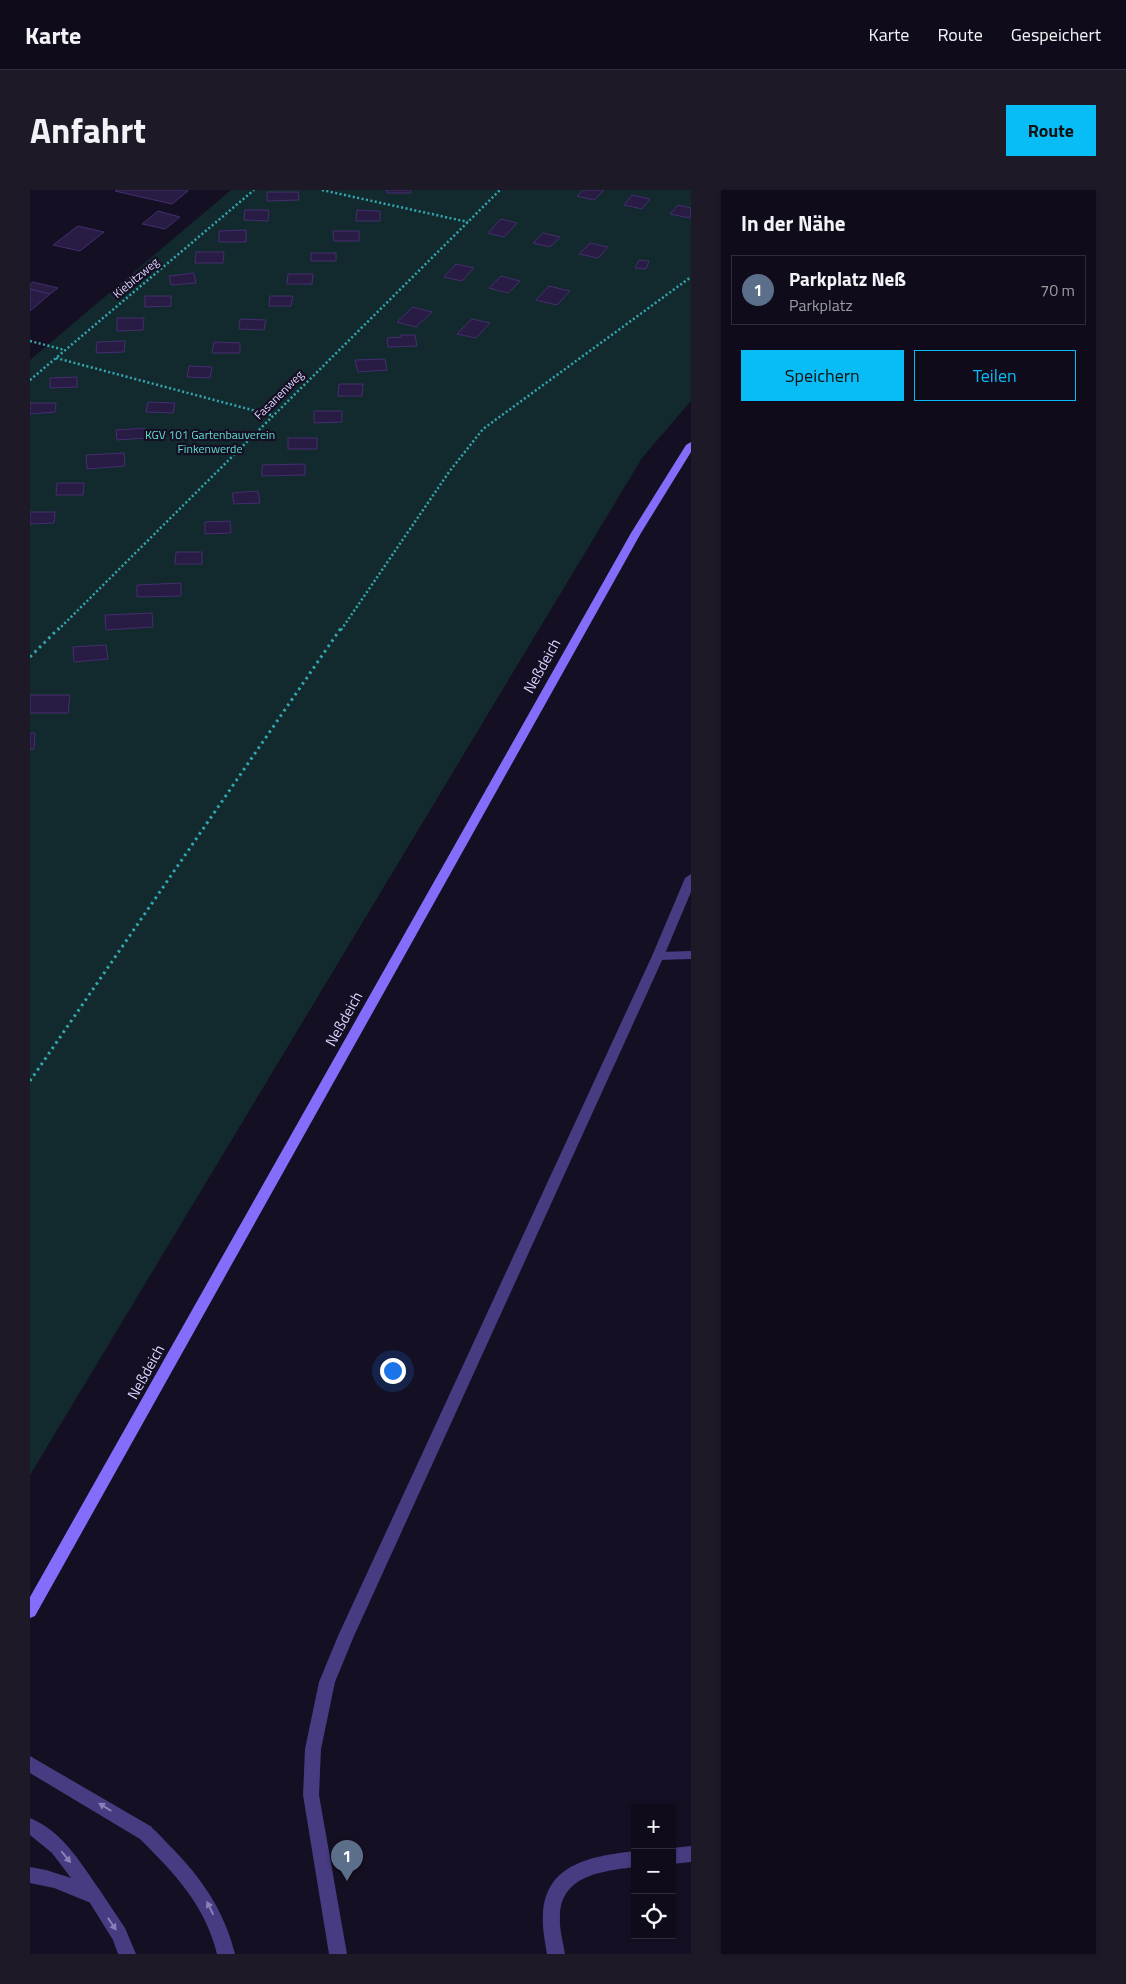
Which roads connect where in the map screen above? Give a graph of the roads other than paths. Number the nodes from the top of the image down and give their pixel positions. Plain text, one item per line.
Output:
1 (691, 445) edge
2 (691, 878) edge
3 (691, 955) edge
4 (658, 956) junction
5 (30, 1611) edge
6 (30, 1764) edge
7 (30, 1826) edge
8 (691, 1854) edge
9 (676, 1856) edge
10 (631, 1859) edge
11 (30, 1875) edge
12 (93, 1896) junction
13 (127, 1954) edge
14 (226, 1954) edge
15 (338, 1954) edge
16 (556, 1954) edge

1 - 5 street, Neßdeich
2 - 4 street
3 - 4 street
4 - 15 street
14 -> 6 street
7 -> 12 street
8 - 9 street
10 - 16 street
11 - 12 street
12 -> 13 street

